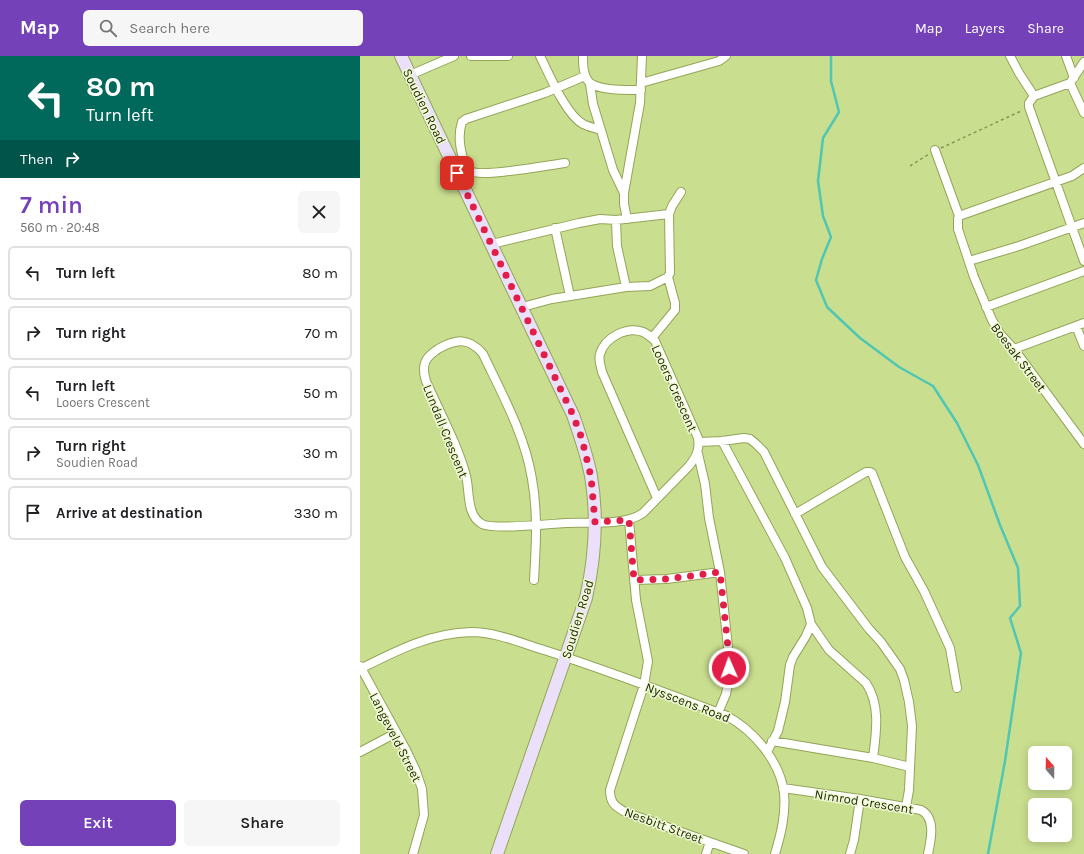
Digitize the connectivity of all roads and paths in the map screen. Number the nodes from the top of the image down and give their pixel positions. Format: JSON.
{"nodes":[{"id":1,"x":401,"y":56,"type":"edge"},
{"id":2,"x":454,"y":56,"type":"edge"},
{"id":3,"x":471,"y":56,"type":"edge"},
{"id":4,"x":508,"y":56,"type":"edge"},
{"id":5,"x":540,"y":56,"type":"edge"},
{"id":6,"x":582,"y":56,"type":"edge"},
{"id":7,"x":642,"y":56,"type":"edge"},
{"id":8,"x":726,"y":56,"type":"edge"},
{"id":9,"x":1010,"y":56,"type":"edge"},
{"id":10,"x":1066,"y":56,"type":"edge"},
{"id":11,"x":1084,"y":62,"type":"edge"},
{"id":12,"x":410,"y":75,"type":"junction"},
{"id":13,"x":585,"y":76,"type":"junction"},
{"id":14,"x":1072,"y":81,"type":"junction"},
{"id":15,"x":590,"y":84,"type":"junction"},
{"id":16,"x":641,"y":86,"type":"junction"},
{"id":17,"x":556,"y":88,"type":"junction"},
{"id":18,"x":1034,"y":96,"type":"junction"},
{"id":19,"x":1029,"y":108,"type":"junction"},
{"id":20,"x":1084,"y":112,"type":"edge"},
{"id":21,"x":601,"y":130,"type":"junction"},
{"id":22,"x":935,"y":150,"type":"junction"},
{"id":23,"x":565,"y":163,"type":"dead end"},
{"id":24,"x":910,"y":166,"type":"dead end"},
{"id":25,"x":1084,"y":168,"type":"edge"},
{"id":26,"x":461,"y":170,"type":"junction"},
{"id":27,"x":1055,"y":182,"type":"junction"},
{"id":28,"x":624,"y":192,"type":"junction"},
{"id":29,"x":681,"y":192,"type":"dead end"},
{"id":30,"x":669,"y":214,"type":"junction"},
{"id":31,"x":959,"y":216,"type":"junction"},
{"id":32,"x":627,"y":219,"type":"junction"},
{"id":33,"x":616,"y":220,"type":"junction"},
{"id":34,"x":1084,"y":224,"type":"edge"},
{"id":35,"x":555,"y":228,"type":"junction"},
{"id":36,"x":1072,"y":228,"type":"junction"},
{"id":37,"x":492,"y":244,"type":"junction"},
{"id":38,"x":969,"y":261,"type":"junction"},
{"id":39,"x":1084,"y":261,"type":"edge"},
{"id":40,"x":1084,"y":271,"type":"edge"},
{"id":41,"x":668,"y":277,"type":"junction"},
{"id":42,"x":626,"y":287,"type":"junction"},
{"id":43,"x":570,"y":296,"type":"junction"},
{"id":44,"x":522,"y":307,"type":"junction"},
{"id":45,"x":986,"y":307,"type":"junction"},
{"id":46,"x":1080,"y":324,"type":"edge"},
{"id":47,"x":652,"y":338,"type":"junction"},
{"id":48,"x":1084,"y":346,"type":"edge"},
{"id":49,"x":1014,"y":349,"type":"junction"},
{"id":50,"x":722,"y":441,"type":"junction"},
{"id":51,"x":699,"y":442,"type":"junction"},
{"id":52,"x":1084,"y":444,"type":"edge"},
{"id":53,"x":698,"y":454,"type":"junction"},
{"id":54,"x":657,"y":498,"type":"junction"},
{"id":55,"x":795,"y":514,"type":"junction"},
{"id":56,"x":629,"y":520,"type":"junction"},
{"id":57,"x":595,"y":522,"type":"junction"},
{"id":58,"x":536,"y":525,"type":"junction"},
{"id":59,"x":720,"y":572,"type":"junction"},
{"id":60,"x":534,"y":580,"type":"dead end"},
{"id":61,"x":634,"y":580,"type":"junction"},
{"id":62,"x":811,"y":624,"type":"junction"},
{"id":63,"x":566,"y":657,"type":"junction"},
{"id":64,"x":360,"y":668,"type":"edge"},
{"id":65,"x":644,"y":685,"type":"junction"},
{"id":66,"x":957,"y":688,"type":"dead end"},
{"id":67,"x":718,"y":713,"type":"junction"},
{"id":68,"x":396,"y":733,"type":"junction"},
{"id":69,"x":772,"y":742,"type":"junction"},
{"id":70,"x":360,"y":752,"type":"edge"},
{"id":71,"x":767,"y":752,"type":"junction"},
{"id":72,"x":873,"y":758,"type":"junction"},
{"id":73,"x":910,"y":767,"type":"junction"},
{"id":74,"x":783,"y":788,"type":"junction"},
{"id":75,"x":860,"y":799,"type":"junction"},
{"id":76,"x":906,"y":806,"type":"junction"},
{"id":77,"x":710,"y":842,"type":"junction"},
{"id":78,"x":412,"y":854,"type":"edge"},
{"id":79,"x":497,"y":854,"type":"edge"},
{"id":80,"x":706,"y":854,"type":"edge"},
{"id":81,"x":744,"y":854,"type":"edge"},
{"id":82,"x":775,"y":854,"type":"edge"},
{"id":83,"x":850,"y":854,"type":"edge"},
{"id":84,"x":928,"y":854,"type":"edge"}],
"edges":[{"from":1,"to":12,"type":"street","name":"Soudien Road"},
{"from":2,"to":12,"type":"street"},
{"from":3,"to":4,"type":"street"},
{"from":5,"to":17,"type":"street"},
{"from":6,"to":13,"type":"street"},
{"from":7,"to":16,"type":"street"},
{"from":8,"to":16,"type":"street"},
{"from":9,"to":18,"type":"street"},
{"from":10,"to":14,"type":"street"},
{"from":11,"to":14,"type":"street"},
{"from":12,"to":26,"type":"street","name":"Soudien Road"},
{"from":13,"to":15,"type":"street"},
{"from":13,"to":17,"type":"street"},
{"from":14,"to":18,"type":"street"},
{"from":14,"to":20,"type":"street"},
{"from":15,"to":16,"type":"street"},
{"from":15,"to":21,"type":"street"},
{"from":16,"to":28,"type":"street"},
{"from":17,"to":21,"type":"street"},
{"from":17,"to":26,"type":"street"},
{"from":18,"to":19,"type":"street"},
{"from":19,"to":22,"type":"path"},
{"from":19,"to":27,"type":"street"},
{"from":21,"to":28,"type":"street"},
{"from":22,"to":24,"type":"path"},
{"from":22,"to":31,"type":"street","name":"Boesak Street"},
{"from":23,"to":26,"type":"street"},
{"from":25,"to":27,"type":"street"},
{"from":26,"to":37,"type":"street","name":"Soudien Road"},
{"from":27,"to":31,"type":"street"},
{"from":27,"to":36,"type":"street"},
{"from":28,"to":32,"type":"street"},
{"from":29,"to":30,"type":"street"},
{"from":30,"to":32,"type":"street"},
{"from":30,"to":41,"type":"street"},
{"from":31,"to":38,"type":"street","name":"Boesak Street"},
{"from":32,"to":33,"type":"street"},
{"from":33,"to":35,"type":"street"},
{"from":33,"to":42,"type":"street"},
{"from":34,"to":36,"type":"street"},
{"from":35,"to":37,"type":"street"},
{"from":35,"to":43,"type":"street"},
{"from":36,"to":38,"type":"street"},
{"from":36,"to":39,"type":"street"},
{"from":37,"to":44,"type":"street","name":"Soudien Road"},
{"from":38,"to":45,"type":"street","name":"Boesak Street"},
{"from":40,"to":45,"type":"street"},
{"from":41,"to":42,"type":"street"},
{"from":41,"to":47,"type":"street"},
{"from":42,"to":43,"type":"street"},
{"from":43,"to":44,"type":"street"},
{"from":44,"to":57,"type":"street","name":"Soudien Road"},
{"from":45,"to":49,"type":"street","name":"Boesak Street"},
{"from":46,"to":48,"type":"street"},
{"from":46,"to":49,"type":"street"},
{"from":47,"to":51,"type":"street","name":"Looers Crescent"},
{"from":47,"to":54,"type":"street","name":"Looers Crescent"},
{"from":49,"to":52,"type":"street","name":"Boesak Street"},
{"from":50,"to":51,"type":"street"},
{"from":50,"to":55,"type":"street"},
{"from":50,"to":62,"type":"street"},
{"from":51,"to":53,"type":"street","name":"Looers Crescent"},
{"from":53,"to":54,"type":"street"},
{"from":53,"to":59,"type":"street"},
{"from":54,"to":56,"type":"street"},
{"from":55,"to":66,"type":"street"},
{"from":55,"to":73,"type":"street"},
{"from":56,"to":57,"type":"street"},
{"from":56,"to":61,"type":"street"},
{"from":57,"to":58,"type":"street","name":"Lundall Crescent"},
{"from":57,"to":63,"type":"street","name":"Soudien Road"},
{"from":58,"to":58,"type":"street","name":"Lundall Crescent"},
{"from":58,"to":60,"type":"street"},
{"from":59,"to":61,"type":"street"},
{"from":59,"to":67,"type":"street"},
{"from":61,"to":65,"type":"street"},
{"from":62,"to":69,"type":"street"},
{"from":62,"to":72,"type":"street"},
{"from":63,"to":64,"type":"street","name":"Nysscens Road"},
{"from":63,"to":65,"type":"street","name":"Nysscens Road"},
{"from":63,"to":79,"type":"street","name":"Soudien Road"},
{"from":64,"to":68,"type":"street","name":"Langeveld Street"},
{"from":65,"to":67,"type":"street","name":"Nysscens Road"},
{"from":65,"to":77,"type":"street","name":"Nesbitt Street"},
{"from":67,"to":71,"type":"street","name":"Nysscens Road"},
{"from":68,"to":70,"type":"street"},
{"from":68,"to":78,"type":"street","name":"Langeveld Street"},
{"from":69,"to":71,"type":"street"},
{"from":69,"to":72,"type":"street"},
{"from":71,"to":74,"type":"street","name":"Nysscens Road"},
{"from":72,"to":73,"type":"street"},
{"from":73,"to":76,"type":"street"},
{"from":74,"to":75,"type":"street","name":"Nimrod Crescent"},
{"from":74,"to":82,"type":"street","name":"Nysscens Road"},
{"from":75,"to":76,"type":"street","name":"Nimrod Crescent"},
{"from":75,"to":83,"type":"street"},
{"from":76,"to":84,"type":"street","name":"Nimrod Crescent"},
{"from":77,"to":80,"type":"street"},
{"from":77,"to":81,"type":"street","name":"Nesbitt Street"}]}
